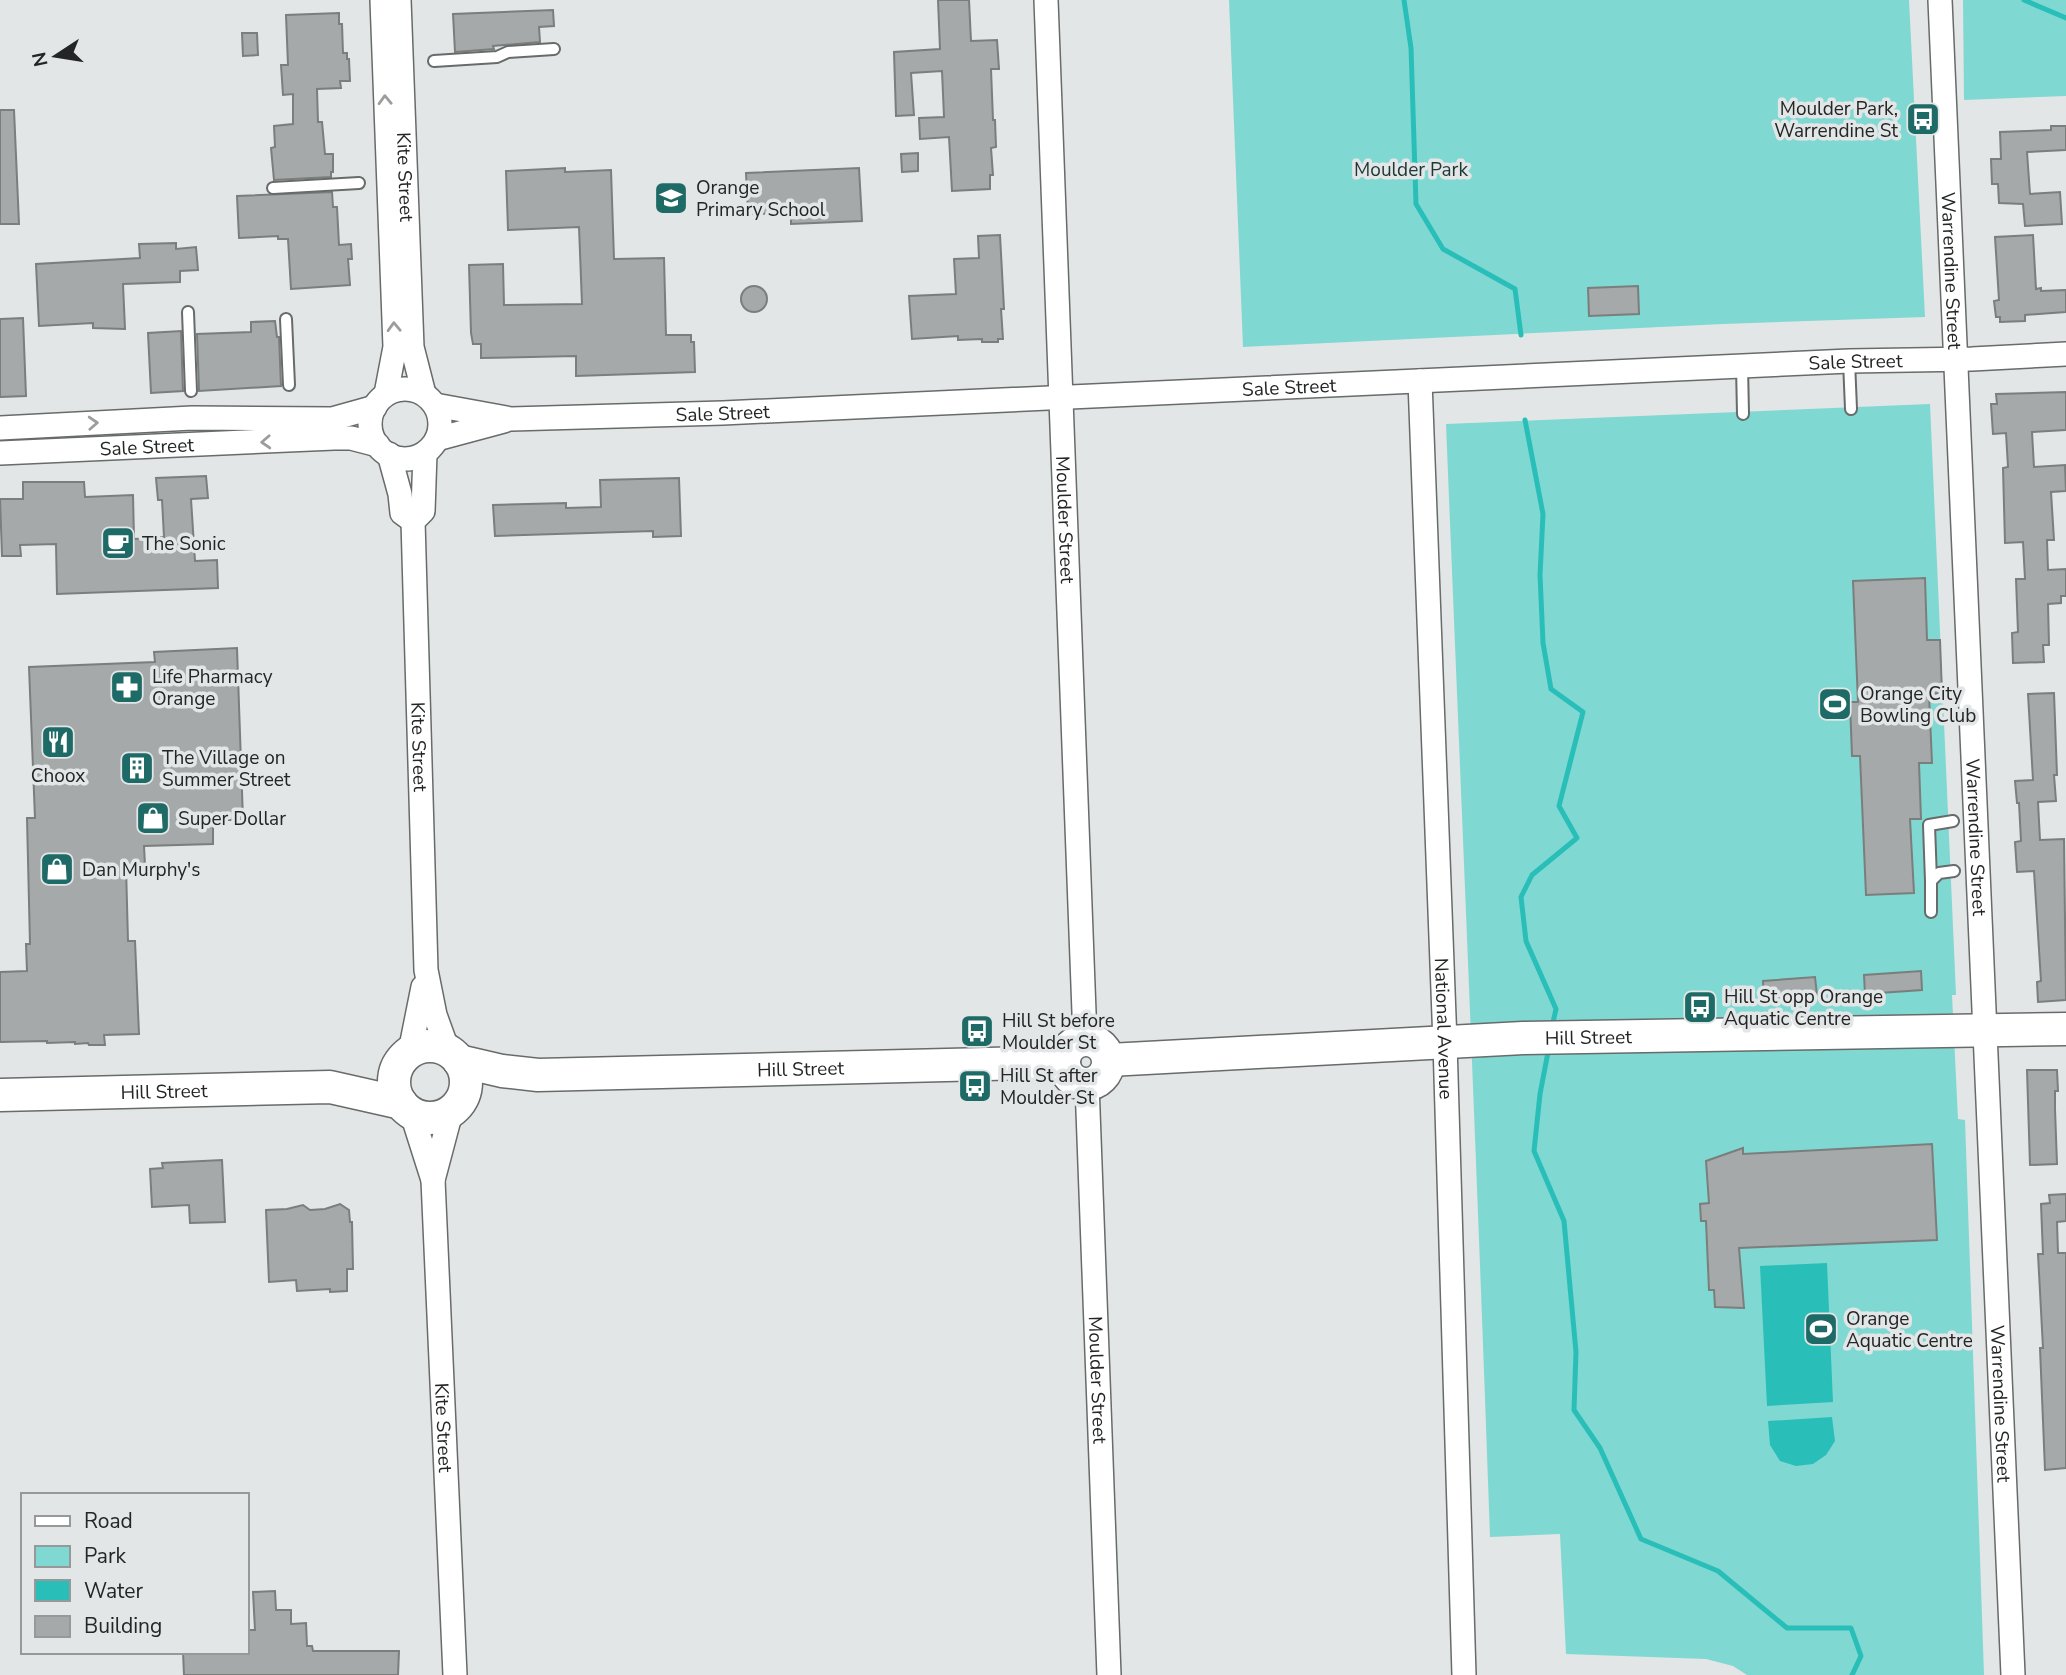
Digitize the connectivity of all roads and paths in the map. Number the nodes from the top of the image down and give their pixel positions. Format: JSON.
{"nodes":[{"id":1,"x":382,"y":0,"type":"edge"},
{"id":2,"x":399,"y":0,"type":"edge"},
{"id":3,"x":1046,"y":0,"type":"edge"},
{"id":4,"x":1940,"y":0,"type":"edge"},
{"id":5,"x":554,"y":49,"type":"dead end"},
{"id":6,"x":434,"y":61,"type":"dead end"},
{"id":7,"x":359,"y":183,"type":"dead end"},
{"id":8,"x":273,"y":188,"type":"dead end"},
{"id":9,"x":188,"y":312,"type":"dead end"},
{"id":10,"x":286,"y":320,"type":"dead end"},
{"id":11,"x":2066,"y":354,"type":"edge"},
{"id":12,"x":1956,"y":360,"type":"junction"},
{"id":13,"x":1849,"y":361,"type":"junction"},
{"id":14,"x":1742,"y":366,"type":"junction"},
{"id":15,"x":1420,"y":381,"type":"junction"},
{"id":16,"x":289,"y":385,"type":"dead end"},
{"id":17,"x":191,"y":391,"type":"dead end"},
{"id":18,"x":1061,"y":398,"type":"junction"},
{"id":19,"x":429,"y":399,"type":"junction"},
{"id":20,"x":380,"y":401,"type":"junction"},
{"id":21,"x":1851,"y":409,"type":"dead end"},
{"id":22,"x":1743,"y":414,"type":"dead end"},
{"id":23,"x":510,"y":419,"type":"junction"},
{"id":24,"x":0,"y":428,"type":"edge"},
{"id":25,"x":50,"y":439,"type":"junction"},
{"id":26,"x":431,"y":446,"type":"junction"},
{"id":27,"x":384,"y":450,"type":"junction"},
{"id":28,"x":0,"y":453,"type":"edge"},
{"id":29,"x":413,"y":521,"type":"junction"},
{"id":30,"x":1953,"y":821,"type":"dead end"},
{"id":31,"x":1954,"y":871,"type":"dead end"},
{"id":32,"x":1931,"y":881,"type":"junction"},
{"id":33,"x":1931,"y":912,"type":"dead end"},
{"id":34,"x":426,"y":970,"type":"junction"},
{"id":35,"x":2066,"y":1029,"type":"edge"},
{"id":36,"x":1985,"y":1031,"type":"junction"},
{"id":37,"x":1445,"y":1043,"type":"junction"},
{"id":38,"x":1075,"y":1051,"type":"junction"},
{"id":39,"x":453,"y":1056,"type":"junction"},
{"id":40,"x":405,"y":1057,"type":"junction"},
{"id":41,"x":1109,"y":1060,"type":"junction"},
{"id":42,"x":538,"y":1075,"type":"junction"},
{"id":43,"x":1087,"y":1084,"type":"junction"},
{"id":44,"x":330,"y":1087,"type":"junction"},
{"id":45,"x":0,"y":1095,"type":"edge"},
{"id":46,"x":457,"y":1104,"type":"junction"},
{"id":47,"x":407,"y":1109,"type":"junction"},
{"id":48,"x":433,"y":1180,"type":"junction"},
{"id":49,"x":455,"y":1675,"type":"edge"},
{"id":50,"x":1109,"y":1675,"type":"edge"},
{"id":51,"x":1464,"y":1675,"type":"edge"},
{"id":52,"x":2013,"y":1675,"type":"edge"}],
"edges":[{"from":20,"to":1,"type":"street","name":"Kite Street","one_way":true},
{"from":2,"to":19,"type":"street","name":"Kite Street"},
{"from":3,"to":18,"type":"street","name":"Moulder Street"},
{"from":4,"to":12,"type":"street","name":"Warrendine Street"},
{"from":5,"to":6,"type":"lane"},
{"from":7,"to":8,"type":"lane"},
{"from":9,"to":17,"type":"lane"},
{"from":10,"to":16,"type":"lane"},
{"from":11,"to":12,"type":"street","name":"Sale Street"},
{"from":12,"to":13,"type":"street","name":"Sale Street"},
{"from":12,"to":36,"type":"street","name":"Warrendine Street"},
{"from":13,"to":14,"type":"street","name":"Sale Street"},
{"from":13,"to":21,"type":"lane"},
{"from":14,"to":15,"type":"street","name":"Sale Street"},
{"from":14,"to":22,"type":"lane"},
{"from":15,"to":18,"type":"street","name":"Sale Street"},
{"from":15,"to":37,"type":"street","name":"National Avenue"},
{"from":18,"to":23,"type":"street","name":"Sale Street"},
{"from":18,"to":38,"type":"street","name":"Moulder Street"},
{"from":19,"to":20,"type":"street"},
{"from":19,"to":23,"type":"street","name":"Sale Street"},
{"from":19,"to":26,"type":"street"},
{"from":25,"to":20,"type":"street","name":"Sale Street","one_way":true},
{"from":20,"to":27,"type":"street"},
{"from":23,"to":26,"type":"street","name":"Sale Street"},
{"from":24,"to":25,"type":"street","name":"Sale Street"},
{"from":27,"to":25,"type":"street","name":"Sale Street","one_way":true},
{"from":25,"to":28,"type":"street","name":"Sale Street"},
{"from":26,"to":27,"type":"street"},
{"from":26,"to":29,"type":"street","name":"Kite Street"},
{"from":27,"to":29,"type":"street","name":"Kite Street"},
{"from":29,"to":34,"type":"street","name":"Kite Street"},
{"from":30,"to":32,"type":"lane"},
{"from":31,"to":32,"type":"lane"},
{"from":32,"to":33,"type":"lane"},
{"from":34,"to":39,"type":"street","name":"Kite Street"},
{"from":34,"to":40,"type":"street","name":"Kite Street"},
{"from":35,"to":36,"type":"street","name":"Hill Street"},
{"from":36,"to":37,"type":"street","name":"Hill Street"},
{"from":36,"to":52,"type":"street","name":"Warrendine Street"},
{"from":37,"to":41,"type":"street","name":"Hill Street"},
{"from":37,"to":51,"type":"street","name":"National Avenue"},
{"from":38,"to":41,"type":"street"},
{"from":38,"to":42,"type":"street","name":"Hill Street"},
{"from":38,"to":43,"type":"street"},
{"from":39,"to":40,"type":"street"},
{"from":39,"to":42,"type":"street","name":"Hill Street"},
{"from":39,"to":46,"type":"street"},
{"from":40,"to":44,"type":"street","name":"Hill Street"},
{"from":40,"to":47,"type":"street"},
{"from":41,"to":43,"type":"street"},
{"from":42,"to":46,"type":"street","name":"Hill Street"},
{"from":43,"to":50,"type":"street","name":"Moulder Street"},
{"from":44,"to":45,"type":"street","name":"Hill Street"},
{"from":44,"to":47,"type":"street","name":"Hill Street"},
{"from":46,"to":47,"type":"street"},
{"from":46,"to":48,"type":"street","name":"Kite Street"},
{"from":47,"to":48,"type":"street","name":"Kite Street"},
{"from":48,"to":49,"type":"street","name":"Kite Street"}]}
